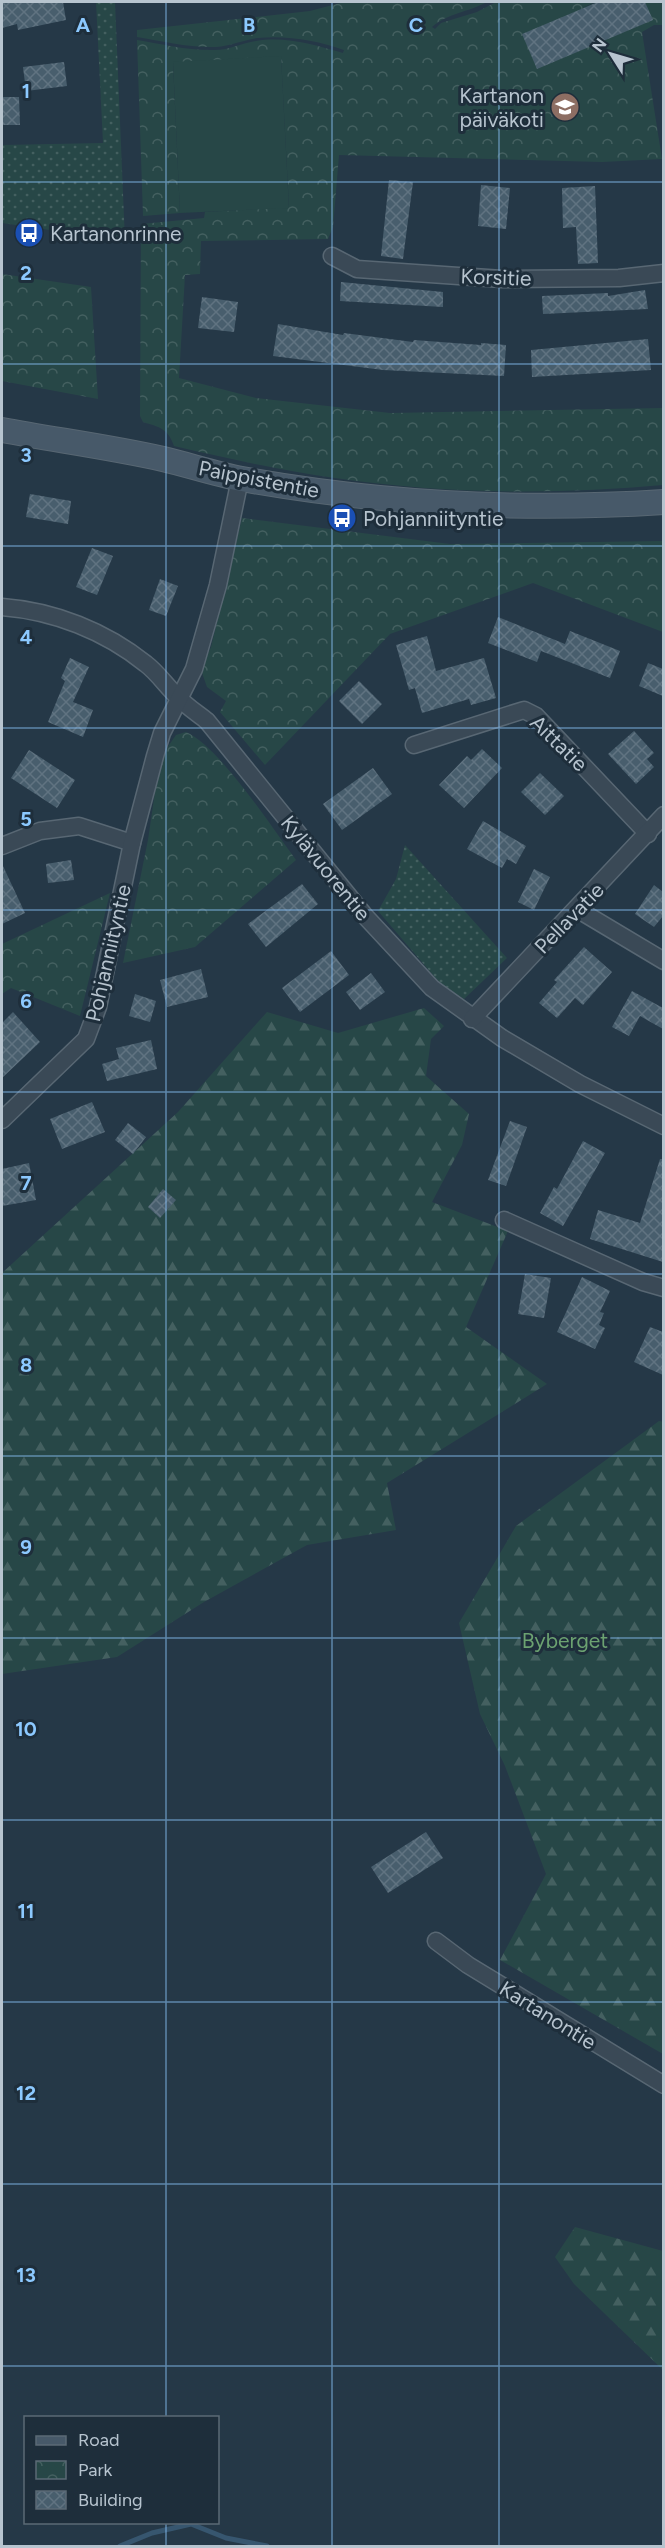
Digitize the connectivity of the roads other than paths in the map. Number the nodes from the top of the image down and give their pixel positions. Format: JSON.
{"nodes":[{"id":1,"x":332,"y":256,"type":"dead end"},
{"id":2,"x":663,"y":273,"type":"edge"},
{"id":3,"x":2,"y":430,"type":"edge"},
{"id":4,"x":240,"y":479,"type":"junction"},
{"id":5,"x":663,"y":502,"type":"edge"},
{"id":6,"x":2,"y":607,"type":"edge"},
{"id":7,"x":179,"y":698,"type":"junction"},
{"id":8,"x":414,"y":746,"type":"dead end"},
{"id":9,"x":663,"y":815,"type":"edge"},
{"id":10,"x":648,"y":834,"type":"junction"},
{"id":11,"x":132,"y":843,"type":"junction"},
{"id":12,"x":2,"y":846,"type":"edge"},
{"id":13,"x":577,"y":909,"type":"junction"},
{"id":14,"x":663,"y":961,"type":"edge"},
{"id":15,"x":472,"y":1019,"type":"junction"},
{"id":16,"x":2,"y":1120,"type":"edge"},
{"id":17,"x":663,"y":1126,"type":"edge"},
{"id":18,"x":504,"y":1220,"type":"dead end"},
{"id":19,"x":663,"y":1288,"type":"edge"},
{"id":20,"x":436,"y":1941,"type":"dead end"},
{"id":21,"x":663,"y":2085,"type":"edge"}],
"edges":[{"from":1,"to":2,"type":"street","name":"Korsitie"},
{"from":3,"to":4,"type":"street","name":"Paippistentie"},
{"from":4,"to":5,"type":"street","name":"Paippistentie"},
{"from":4,"to":7,"type":"street","name":"Pohjanniityntie"},
{"from":6,"to":7,"type":"street","name":"Kylävuorentie"},
{"from":7,"to":11,"type":"street","name":"Pohjanniityntie"},
{"from":7,"to":15,"type":"street","name":"Kylävuorentie"},
{"from":8,"to":10,"type":"street","name":"Aittatie"},
{"from":9,"to":10,"type":"street","name":"Pellavatie"},
{"from":10,"to":13,"type":"street","name":"Pellavatie"},
{"from":11,"to":12,"type":"street"},
{"from":11,"to":16,"type":"street","name":"Pohjanniityntie"},
{"from":13,"to":14,"type":"street"},
{"from":13,"to":15,"type":"street","name":"Pellavatie"},
{"from":15,"to":17,"type":"street","name":"Kylävuorentie"},
{"from":18,"to":19,"type":"street"},
{"from":20,"to":21,"type":"street","name":"Kartanontie"}]}
